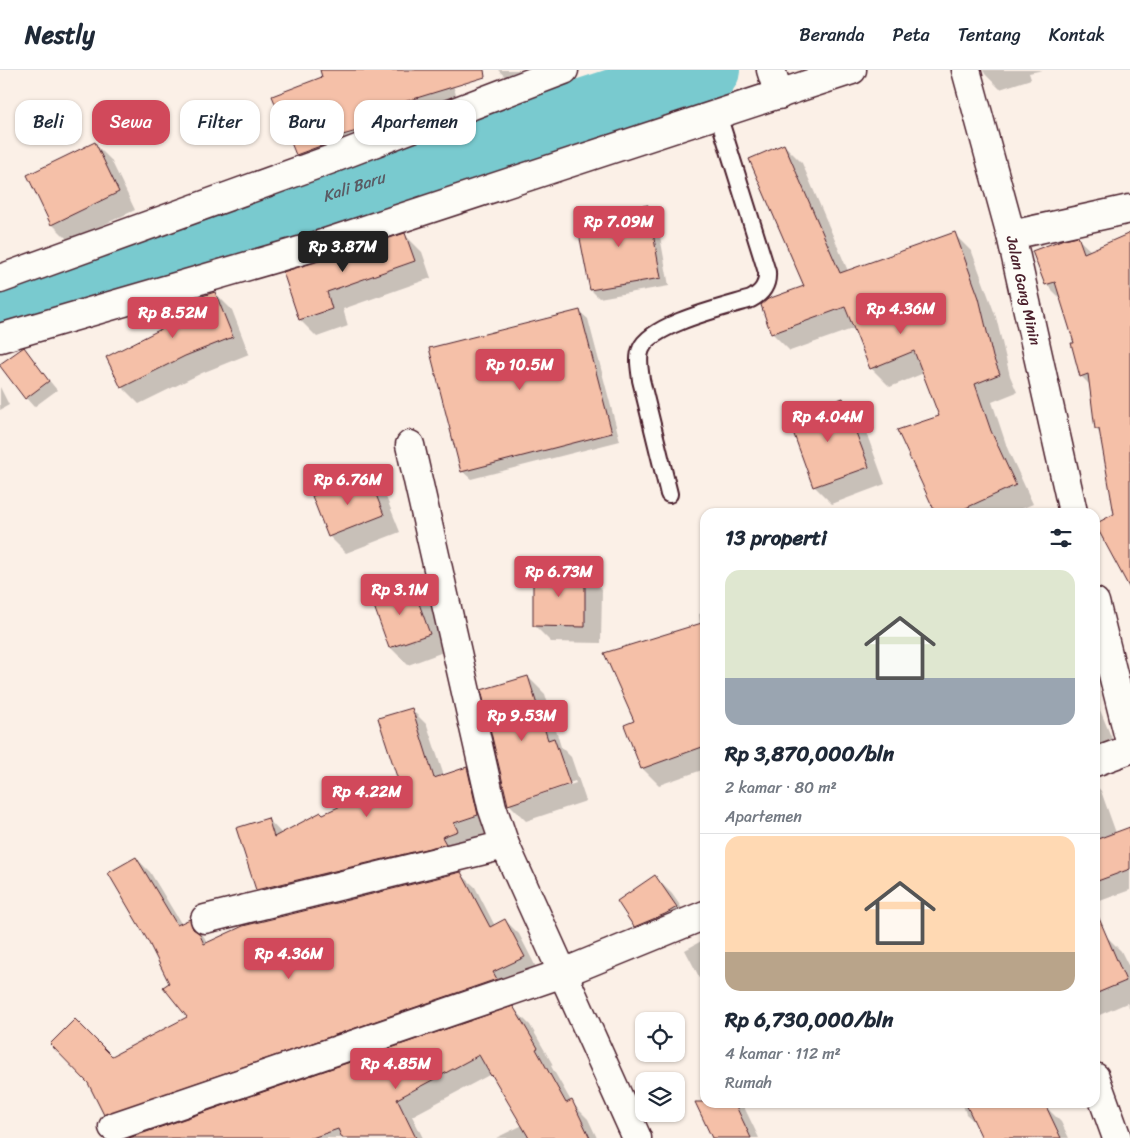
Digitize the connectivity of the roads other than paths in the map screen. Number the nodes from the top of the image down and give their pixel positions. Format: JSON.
{"nodes":[{"id":1,"x":564,"y":70,"type":"edge"},
{"id":2,"x":852,"y":70,"type":"edge"},
{"id":3,"x":966,"y":70,"type":"edge"},
{"id":4,"x":775,"y":82,"type":"edge"},
{"id":5,"x":718,"y":114,"type":"junction"},
{"id":6,"x":1130,"y":209,"type":"edge"},
{"id":7,"x":1011,"y":235,"type":"junction"},
{"id":8,"x":0,"y":279,"type":"edge"},
{"id":9,"x":0,"y":338,"type":"edge"},
{"id":10,"x":410,"y":445,"type":"dead end"},
{"id":11,"x":669,"y":494,"type":"dead end"},
{"id":12,"x":1072,"y":508,"type":"edge"},
{"id":13,"x":1100,"y":622,"type":"edge"},
{"id":14,"x":1130,"y":742,"type":"edge"},
{"id":15,"x":1130,"y":749,"type":"edge"},
{"id":16,"x":1100,"y":760,"type":"edge"},
{"id":17,"x":505,"y":845,"type":"junction"},
{"id":18,"x":700,"y":917,"type":"edge"},
{"id":19,"x":204,"y":920,"type":"dead end"},
{"id":20,"x":563,"y":973,"type":"junction"},
{"id":21,"x":1100,"y":1091,"type":"edge"},
{"id":22,"x":113,"y":1127,"type":"dead end"},
{"id":23,"x":636,"y":1138,"type":"edge"},
{"id":24,"x":1117,"y":1138,"type":"edge"}],
"edges":[{"from":1,"to":8,"type":"street"},
{"from":2,"to":4,"type":"street"},
{"from":3,"to":7,"type":"street","name":"Jalan Gang Minin"},
{"from":4,"to":5,"type":"street"},
{"from":5,"to":9,"type":"street"},
{"from":5,"to":11,"type":"lane"},
{"from":6,"to":7,"type":"street"},
{"from":7,"to":12,"type":"street","name":"Jalan Gang Minin"},
{"from":10,"to":17,"type":"street"},
{"from":13,"to":14,"type":"street"},
{"from":15,"to":16,"type":"street"},
{"from":17,"to":19,"type":"street"},
{"from":17,"to":20,"type":"street"},
{"from":18,"to":20,"type":"street"},
{"from":20,"to":22,"type":"street"},
{"from":20,"to":23,"type":"street"},
{"from":21,"to":24,"type":"street"}]}
